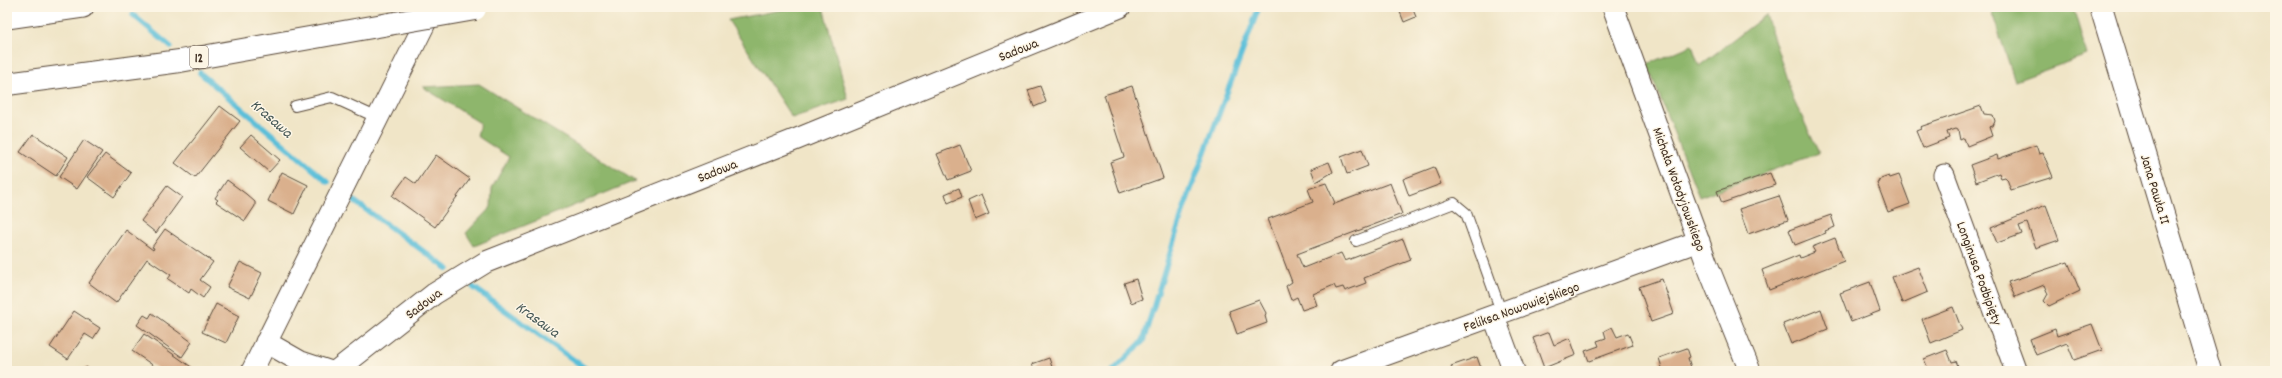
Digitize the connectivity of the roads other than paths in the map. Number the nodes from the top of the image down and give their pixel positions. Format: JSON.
{"nodes":[{"id":1,"x":83,"y":7,"type":"edge"},
{"id":2,"x":433,"y":7,"type":"edge"},
{"id":3,"x":1120,"y":7,"type":"edge"},
{"id":4,"x":1613,"y":7,"type":"edge"},
{"id":5,"x":2101,"y":7,"type":"edge"},
{"id":6,"x":480,"y":8,"type":"edge"},
{"id":7,"x":7,"y":18,"type":"edge"},
{"id":8,"x":7,"y":84,"type":"edge"},
{"id":9,"x":295,"y":106,"type":"dead end"},
{"id":10,"x":378,"y":118,"type":"junction"},
{"id":11,"x":1944,"y":175,"type":"dead end"},
{"id":12,"x":1699,"y":240,"type":"junction"},
{"id":13,"x":1356,"y":241,"type":"dead end"},
{"id":14,"x":1498,"y":315,"type":"junction"},
{"id":15,"x":266,"y":342,"type":"junction"},
{"id":16,"x":252,"y":371,"type":"edge"},
{"id":17,"x":328,"y":371,"type":"edge"},
{"id":18,"x":336,"y":371,"type":"edge"},
{"id":19,"x":1341,"y":371,"type":"edge"},
{"id":20,"x":1514,"y":371,"type":"edge"},
{"id":21,"x":1750,"y":371,"type":"edge"},
{"id":22,"x":2016,"y":371,"type":"edge"},
{"id":23,"x":2210,"y":371,"type":"edge"}],
"edges":[{"from":1,"to":7,"type":"street"},
{"from":2,"to":10,"type":"street"},
{"from":3,"to":18,"type":"street","name":"Sadowa"},
{"from":4,"to":12,"type":"street","name":"Michała Wołodyjowskiego"},
{"from":5,"to":23,"type":"main road","name":"Jana Pawła II"},
{"from":6,"to":8,"type":"main road","number":"12","bridge":true},
{"from":9,"to":10,"type":"lane"},
{"from":10,"to":15,"type":"street"},
{"from":11,"to":22,"type":"street","name":"Longinusa Podbipięty"},
{"from":12,"to":14,"type":"street","name":"Feliksa Nowowiejskiego"},
{"from":12,"to":21,"type":"street","name":"Michała Wołodyjowskiego"},
{"from":13,"to":14,"type":"lane"},
{"from":14,"to":19,"type":"street","name":"Feliksa Nowowiejskiego"},
{"from":14,"to":20,"type":"street"},
{"from":15,"to":16,"type":"street"},
{"from":15,"to":17,"type":"street"}]}
